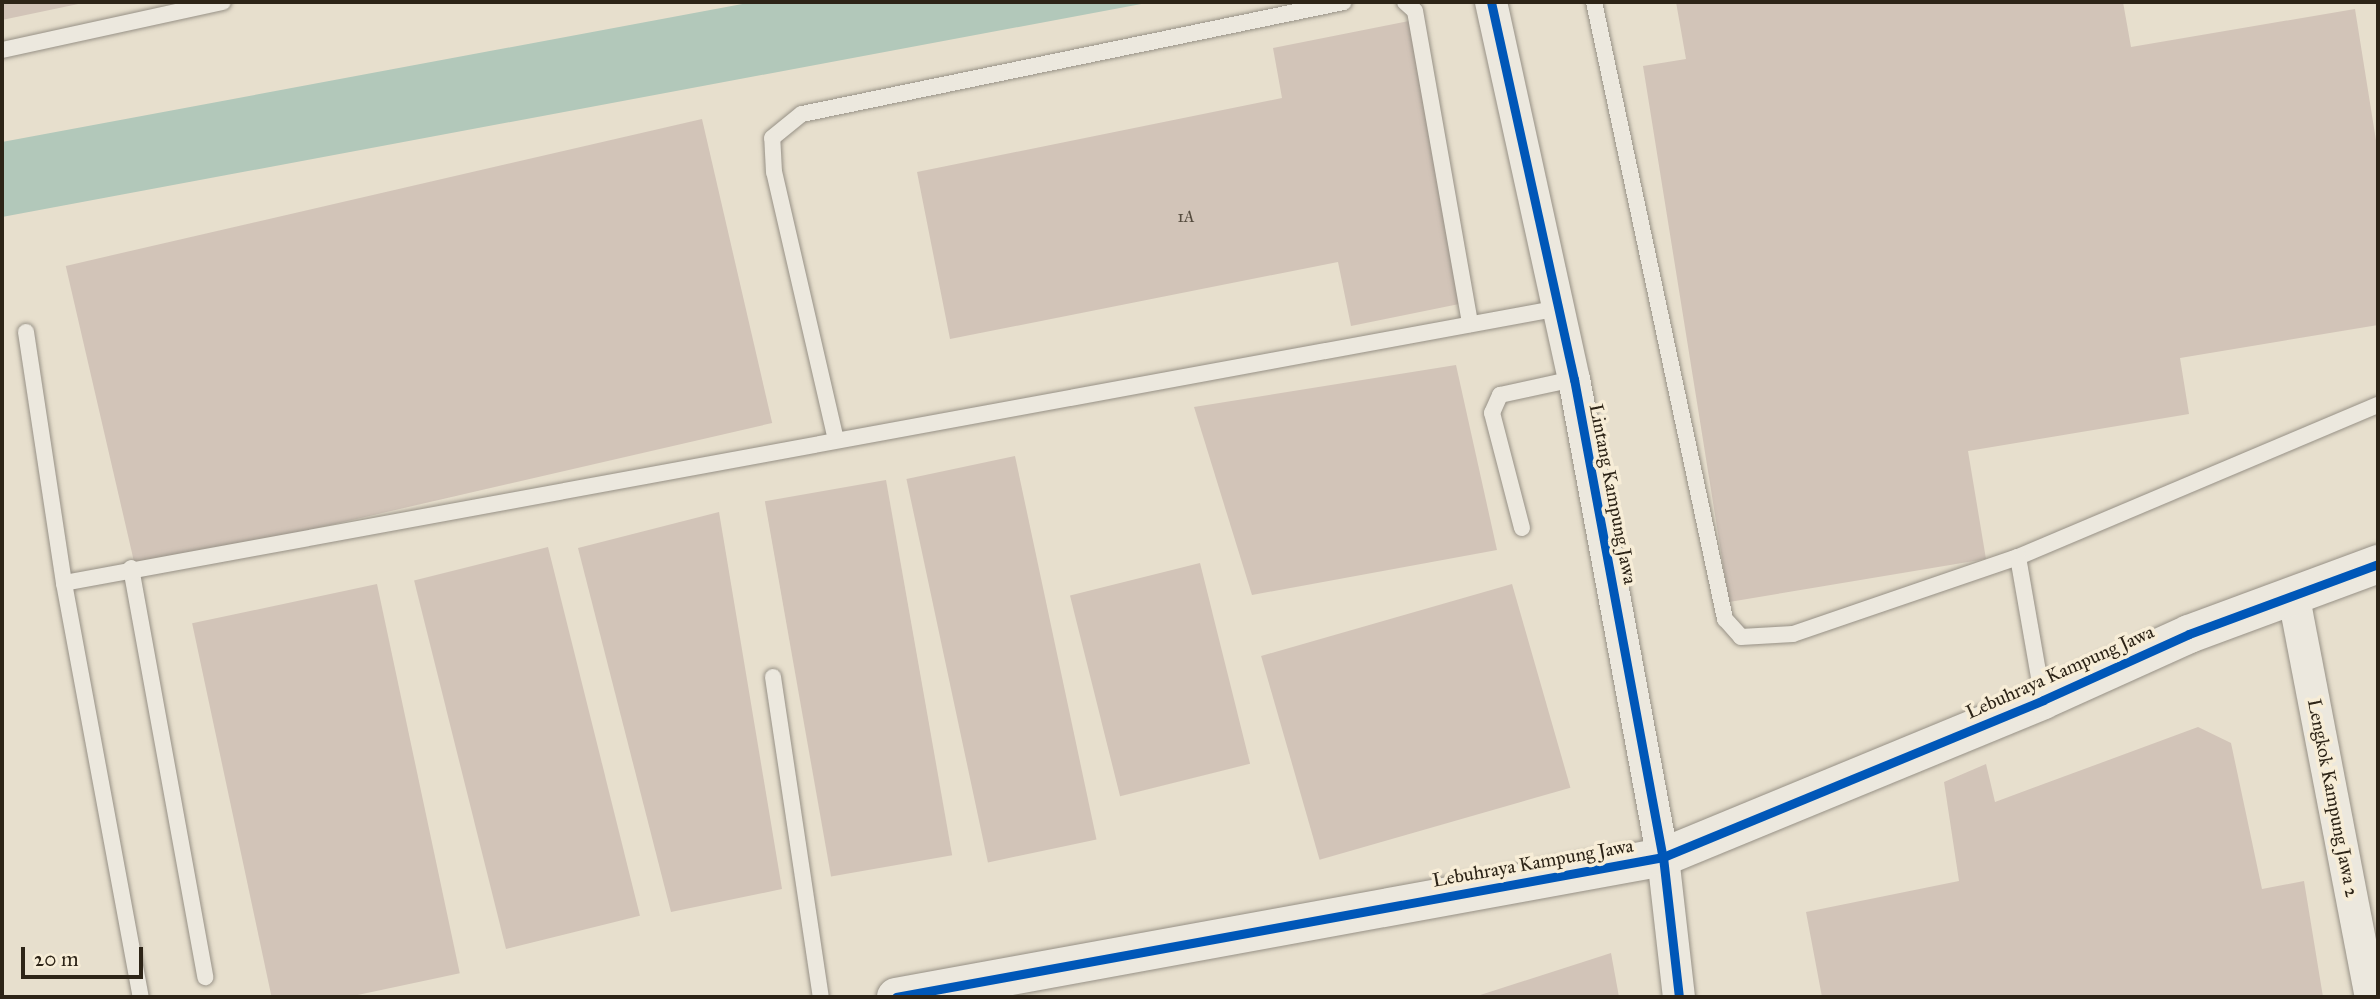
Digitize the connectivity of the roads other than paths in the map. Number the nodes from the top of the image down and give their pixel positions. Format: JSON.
{"nodes":[{"id":1,"x":223,"y":2,"type":"edge"},
{"id":2,"x":1344,"y":2,"type":"edge"},
{"id":3,"x":1405,"y":2,"type":"edge"},
{"id":4,"x":1491,"y":2,"type":"edge"},
{"id":5,"x":1594,"y":2,"type":"edge"},
{"id":6,"x":2,"y":50,"type":"edge"},
{"id":7,"x":1559,"y":308,"type":"junction"},
{"id":8,"x":1470,"y":324,"type":"junction"},
{"id":9,"x":26,"y":332,"type":"dead end"},
{"id":10,"x":1574,"y":379,"type":"junction"},
{"id":11,"x":2378,"y":405,"type":"edge"},
{"id":12,"x":836,"y":440,"type":"junction"},
{"id":13,"x":1522,"y":528,"type":"dead end"},
{"id":14,"x":2018,"y":557,"type":"junction"},
{"id":15,"x":2378,"y":564,"type":"edge"},
{"id":16,"x":131,"y":568,"type":"junction"},
{"id":17,"x":64,"y":583,"type":"junction"},
{"id":18,"x":2294,"y":598,"type":"junction"},
{"id":19,"x":773,"y":677,"type":"dead end"},
{"id":20,"x":2043,"y":700,"type":"junction"},
{"id":21,"x":1663,"y":858,"type":"junction"},
{"id":22,"x":205,"y":977,"type":"dead end"},
{"id":23,"x":995,"y":988,"type":"edge"},
{"id":24,"x":141,"y":997,"type":"edge"},
{"id":25,"x":821,"y":997,"type":"edge"},
{"id":26,"x":897,"y":997,"type":"edge"},
{"id":27,"x":1679,"y":997,"type":"edge"},
{"id":28,"x":2371,"y":997,"type":"edge"}],
"edges":[{"from":1,"to":6,"type":"lane"},
{"from":2,"to":12,"type":"lane"},
{"from":3,"to":8,"type":"lane"},
{"from":4,"to":7,"type":"street","name":"Lintang Kampung Jawa"},
{"from":5,"to":14,"type":"lane"},
{"from":7,"to":8,"type":"lane"},
{"from":7,"to":10,"type":"street","name":"Lintang Kampung Jawa"},
{"from":8,"to":12,"type":"lane"},
{"from":9,"to":17,"type":"lane"},
{"from":10,"to":13,"type":"lane"},
{"from":10,"to":21,"type":"street","name":"Lintang Kampung Jawa"},
{"from":11,"to":14,"type":"lane"},
{"from":12,"to":16,"type":"lane"},
{"from":14,"to":20,"type":"lane"},
{"from":15,"to":18,"type":"street","name":"Lebuhraya Kampung Jawa"},
{"from":16,"to":17,"type":"lane"},
{"from":16,"to":22,"type":"lane"},
{"from":17,"to":24,"type":"lane"},
{"from":18,"to":20,"type":"street","name":"Lebuhraya Kampung Jawa"},
{"from":18,"to":28,"type":"street","name":"Lengkok Kampung Jawa 2"},
{"from":19,"to":25,"type":"lane"},
{"from":20,"to":21,"type":"street","name":"Lebuhraya Kampung Jawa"},
{"from":21,"to":23,"type":"street","name":"Lebuhraya Kampung Jawa"},
{"from":21,"to":27,"type":"street","name":"Lintang Kampung Jawa"},
{"from":23,"to":26,"type":"street","name":"Lebuhraya Kampung Jawa"}]}
